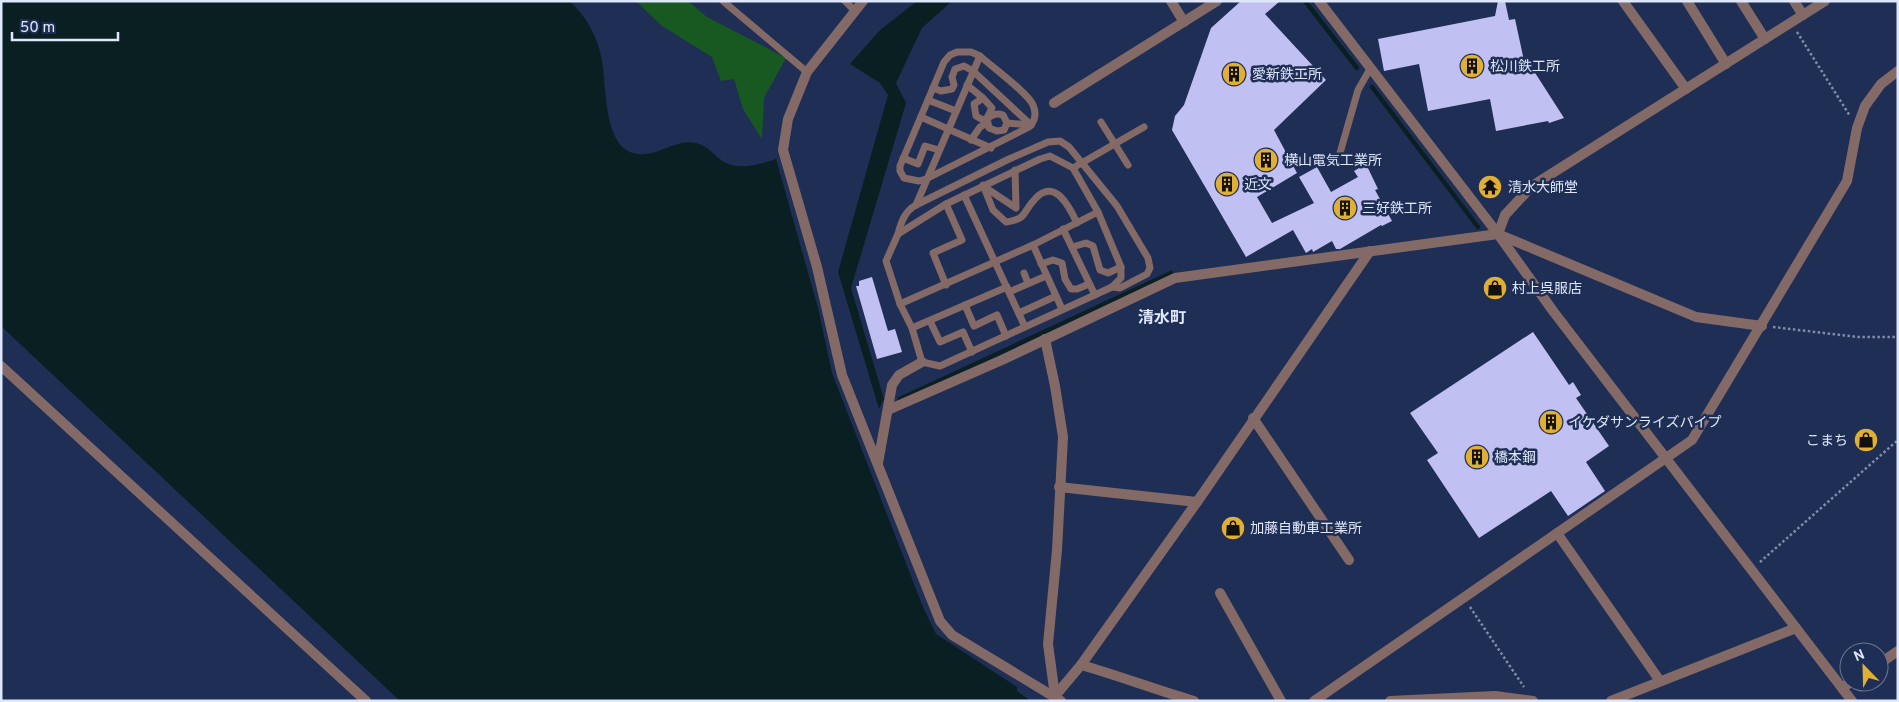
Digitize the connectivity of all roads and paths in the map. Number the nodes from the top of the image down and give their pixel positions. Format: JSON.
{"nodes":[{"id":1,"x":723,"y":1,"type":"edge"},
{"id":2,"x":845,"y":1,"type":"edge"},
{"id":3,"x":863,"y":1,"type":"edge"},
{"id":4,"x":1172,"y":1,"type":"edge"},
{"id":5,"x":1217,"y":1,"type":"edge"},
{"id":6,"x":1319,"y":1,"type":"edge"},
{"id":7,"x":1623,"y":1,"type":"edge"},
{"id":8,"x":1687,"y":1,"type":"edge"},
{"id":9,"x":1741,"y":1,"type":"edge"},
{"id":10,"x":1794,"y":1,"type":"edge"},
{"id":11,"x":1825,"y":1,"type":"edge"},
{"id":12,"x":855,"y":11,"type":"junction"},
{"id":13,"x":1803,"y":15,"type":"junction"},
{"id":14,"x":1184,"y":22,"type":"junction"},
{"id":15,"x":1791,"y":23,"type":"junction"},
{"id":16,"x":1765,"y":39,"type":"junction"},
{"id":17,"x":980,"y":56,"type":"junction"},
{"id":18,"x":1726,"y":64,"type":"junction"},
{"id":19,"x":1370,"y":70,"type":"junction"},
{"id":20,"x":973,"y":71,"type":"junction"},
{"id":21,"x":1898,"y":71,"type":"edge"},
{"id":22,"x":807,"y":72,"type":"junction"},
{"id":23,"x":967,"y":85,"type":"junction"},
{"id":24,"x":933,"y":88,"type":"junction"},
{"id":25,"x":1686,"y":89,"type":"junction"},
{"id":26,"x":983,"y":98,"type":"junction"},
{"id":27,"x":928,"y":100,"type":"junction"},
{"id":28,"x":1054,"y":103,"type":"dead end"},
{"id":29,"x":956,"y":111,"type":"junction"},
{"id":30,"x":921,"y":117,"type":"junction"},
{"id":31,"x":987,"y":120,"type":"junction"},
{"id":32,"x":1101,"y":122,"type":"dead end"},
{"id":33,"x":1007,"y":123,"type":"junction"},
{"id":34,"x":1031,"y":125,"type":"junction"},
{"id":35,"x":1144,"y":127,"type":"dead end"},
{"id":36,"x":1857,"y":128,"type":"junction"},
{"id":37,"x":947,"y":130,"type":"junction"},
{"id":38,"x":971,"y":140,"type":"junction"},
{"id":39,"x":1115,"y":144,"type":"junction"},
{"id":40,"x":990,"y":148,"type":"junction"},
{"id":41,"x":939,"y":150,"type":"junction"},
{"id":42,"x":1340,"y":153,"type":"dead end"},
{"id":43,"x":903,"y":158,"type":"junction"},
{"id":44,"x":1082,"y":163,"type":"junction"},
{"id":45,"x":1128,"y":165,"type":"dead end"},
{"id":46,"x":1073,"y":168,"type":"junction"},
{"id":47,"x":1015,"y":170,"type":"junction"},
{"id":48,"x":926,"y":179,"type":"junction"},
{"id":49,"x":983,"y":186,"type":"junction"},
{"id":50,"x":964,"y":195,"type":"junction"},
{"id":51,"x":946,"y":204,"type":"junction"},
{"id":52,"x":916,"y":205,"type":"junction"},
{"id":53,"x":1098,"y":212,"type":"junction"},
{"id":54,"x":1076,"y":223,"type":"junction"},
{"id":55,"x":1063,"y":229,"type":"junction"},
{"id":56,"x":898,"y":234,"type":"junction"},
{"id":57,"x":1498,"y":234,"type":"junction"},
{"id":58,"x":1033,"y":245,"type":"junction"},
{"id":59,"x":1072,"y":247,"type":"junction"},
{"id":60,"x":1370,"y":250,"type":"junction"},
{"id":61,"x":996,"y":261,"type":"junction"},
{"id":62,"x":1041,"y":264,"type":"junction"},
{"id":63,"x":1121,"y":267,"type":"junction"},
{"id":64,"x":1024,"y":273,"type":"dead end"},
{"id":65,"x":1046,"y":276,"type":"junction"},
{"id":66,"x":1028,"y":284,"type":"junction"},
{"id":67,"x":1089,"y":284,"type":"junction"},
{"id":68,"x":946,"y":285,"type":"junction"},
{"id":69,"x":1112,"y":287,"type":"junction"},
{"id":70,"x":1008,"y":289,"type":"junction"},
{"id":71,"x":1095,"y":295,"type":"junction"},
{"id":72,"x":1056,"y":296,"type":"junction"},
{"id":73,"x":900,"y":304,"type":"junction"},
{"id":74,"x":965,"y":305,"type":"junction"},
{"id":75,"x":1062,"y":309,"type":"junction"},
{"id":76,"x":1019,"y":313,"type":"junction"},
{"id":77,"x":930,"y":321,"type":"junction"},
{"id":78,"x":1762,"y":326,"type":"junction"},
{"id":79,"x":1025,"y":327,"type":"junction"},
{"id":80,"x":912,"y":328,"type":"junction"},
{"id":81,"x":1006,"y":336,"type":"junction"},
{"id":82,"x":1898,"y":337,"type":"edge"},
{"id":83,"x":1045,"y":339,"type":"junction"},
{"id":84,"x":972,"y":352,"type":"junction"},
{"id":85,"x":922,"y":362,"type":"junction"},
{"id":86,"x":1,"y":366,"type":"edge"},
{"id":87,"x":888,"y":410,"type":"junction"},
{"id":88,"x":1253,"y":418,"type":"junction"},
{"id":89,"x":1898,"y":440,"type":"edge"},
{"id":90,"x":1665,"y":458,"type":"junction"},
{"id":91,"x":878,"y":464,"type":"junction"},
{"id":92,"x":1059,"y":487,"type":"junction"},
{"id":93,"x":1197,"y":502,"type":"junction"},
{"id":94,"x":1557,"y":534,"type":"junction"},
{"id":95,"x":1349,"y":560,"type":"dead end"},
{"id":96,"x":1752,"y":570,"type":"junction"},
{"id":97,"x":1220,"y":593,"type":"dead end"},
{"id":98,"x":1463,"y":597,"type":"junction"},
{"id":99,"x":1796,"y":628,"type":"junction"},
{"id":100,"x":1081,"y":664,"type":"junction"},
{"id":101,"x":1660,"y":681,"type":"junction"},
{"id":102,"x":1845,"y":696,"type":"edge"},
{"id":103,"x":1058,"y":698,"type":"edge"},
{"id":104,"x":366,"y":701,"type":"edge"},
{"id":105,"x":1194,"y":701,"type":"edge"},
{"id":106,"x":1281,"y":701,"type":"edge"},
{"id":107,"x":1314,"y":701,"type":"edge"},
{"id":108,"x":1390,"y":701,"type":"edge"},
{"id":109,"x":1533,"y":701,"type":"edge"},
{"id":110,"x":1611,"y":701,"type":"edge"}],
"edges":[{"from":1,"to":22,"type":"lane"},
{"from":2,"to":12,"type":"lane"},
{"from":3,"to":12,"type":"street"},
{"from":4,"to":14,"type":"street"},
{"from":5,"to":14,"type":"street"},
{"from":6,"to":19,"type":"street"},
{"from":7,"to":25,"type":"street"},
{"from":8,"to":18,"type":"street"},
{"from":9,"to":16,"type":"street"},
{"from":10,"to":13,"type":"street"},
{"from":11,"to":13,"type":"street"},
{"from":12,"to":22,"type":"street"},
{"from":13,"to":15,"type":"street"},
{"from":14,"to":28,"type":"street"},
{"from":15,"to":16,"type":"street"},
{"from":15,"to":36,"type":"path"},
{"from":16,"to":18,"type":"street"},
{"from":17,"to":20,"type":"lane"},
{"from":17,"to":24,"type":"lane"},
{"from":17,"to":34,"type":"lane"},
{"from":18,"to":25,"type":"street"},
{"from":19,"to":42,"type":"lane"},
{"from":19,"to":57,"type":"street"},
{"from":20,"to":23,"type":"lane"},
{"from":20,"to":24,"type":"lane"},
{"from":20,"to":34,"type":"lane"},
{"from":21,"to":36,"type":"street"},
{"from":22,"to":91,"type":"street"},
{"from":23,"to":26,"type":"lane"},
{"from":23,"to":29,"type":"lane"},
{"from":24,"to":27,"type":"lane"},
{"from":25,"to":57,"type":"street"},
{"from":26,"to":31,"type":"lane"},
{"from":26,"to":31,"type":"lane"},
{"from":27,"to":29,"type":"lane"},
{"from":27,"to":30,"type":"lane"},
{"from":29,"to":37,"type":"lane"},
{"from":30,"to":37,"type":"lane"},
{"from":30,"to":43,"type":"lane"},
{"from":31,"to":33,"type":"lane"},
{"from":31,"to":33,"type":"lane"},
{"from":31,"to":38,"type":"lane"},
{"from":32,"to":39,"type":"lane"},
{"from":33,"to":34,"type":"lane"},
{"from":34,"to":40,"type":"lane"},
{"from":35,"to":39,"type":"lane"},
{"from":36,"to":78,"type":"street"},
{"from":37,"to":38,"type":"lane"},
{"from":37,"to":41,"type":"lane"},
{"from":38,"to":40,"type":"lane"},
{"from":39,"to":44,"type":"lane"},
{"from":39,"to":45,"type":"lane"},
{"from":40,"to":48,"type":"lane"},
{"from":41,"to":43,"type":"lane"},
{"from":41,"to":48,"type":"lane"},
{"from":43,"to":48,"type":"lane"},
{"from":44,"to":46,"type":"lane"},
{"from":44,"to":52,"type":"lane"},
{"from":44,"to":69,"type":"lane"},
{"from":46,"to":47,"type":"lane"},
{"from":46,"to":53,"type":"lane"},
{"from":47,"to":49,"type":"lane"},
{"from":47,"to":49,"type":"lane"},
{"from":48,"to":52,"type":"lane"},
{"from":49,"to":50,"type":"lane"},
{"from":49,"to":54,"type":"lane"},
{"from":50,"to":51,"type":"lane"},
{"from":50,"to":61,"type":"lane"},
{"from":51,"to":56,"type":"lane"},
{"from":51,"to":68,"type":"lane"},
{"from":52,"to":56,"type":"lane"},
{"from":53,"to":54,"type":"lane"},
{"from":53,"to":63,"type":"lane"},
{"from":54,"to":55,"type":"lane"},
{"from":55,"to":58,"type":"lane"},
{"from":55,"to":59,"type":"lane"},
{"from":56,"to":73,"type":"lane"},
{"from":57,"to":60,"type":"street"},
{"from":57,"to":78,"type":"street"},
{"from":57,"to":90,"type":"street"},
{"from":58,"to":61,"type":"lane"},
{"from":58,"to":62,"type":"lane"},
{"from":59,"to":63,"type":"lane"},
{"from":59,"to":67,"type":"lane"},
{"from":60,"to":83,"type":"street"},
{"from":60,"to":88,"type":"street"},
{"from":61,"to":68,"type":"lane"},
{"from":61,"to":70,"type":"lane"},
{"from":62,"to":65,"type":"lane"},
{"from":62,"to":67,"type":"lane"},
{"from":63,"to":69,"type":"lane"},
{"from":64,"to":66,"type":"lane"},
{"from":65,"to":66,"type":"lane"},
{"from":65,"to":72,"type":"lane"},
{"from":66,"to":70,"type":"lane"},
{"from":67,"to":71,"type":"lane"},
{"from":68,"to":73,"type":"lane"},
{"from":69,"to":71,"type":"lane"},
{"from":70,"to":74,"type":"lane"},
{"from":70,"to":76,"type":"lane"},
{"from":71,"to":75,"type":"lane"},
{"from":72,"to":75,"type":"lane"},
{"from":72,"to":76,"type":"lane"},
{"from":73,"to":80,"type":"lane"},
{"from":74,"to":77,"type":"lane"},
{"from":74,"to":81,"type":"lane"},
{"from":75,"to":79,"type":"lane"},
{"from":76,"to":79,"type":"lane"},
{"from":77,"to":80,"type":"lane"},
{"from":77,"to":84,"type":"lane"},
{"from":78,"to":82,"type":"path"},
{"from":78,"to":90,"type":"street"},
{"from":79,"to":81,"type":"lane"},
{"from":80,"to":85,"type":"lane"},
{"from":81,"to":84,"type":"lane"},
{"from":83,"to":87,"type":"street"},
{"from":83,"to":92,"type":"street"},
{"from":84,"to":85,"type":"lane"},
{"from":85,"to":87,"type":"street"},
{"from":86,"to":104,"type":"street"},
{"from":87,"to":91,"type":"street"},
{"from":88,"to":93,"type":"street"},
{"from":88,"to":95,"type":"street"},
{"from":89,"to":96,"type":"path"},
{"from":90,"to":94,"type":"street"},
{"from":90,"to":96,"type":"street"},
{"from":91,"to":103,"type":"street"},
{"from":92,"to":93,"type":"street"},
{"from":92,"to":103,"type":"street"},
{"from":93,"to":100,"type":"street"},
{"from":94,"to":98,"type":"street"},
{"from":94,"to":101,"type":"street"},
{"from":96,"to":99,"type":"street"},
{"from":97,"to":106,"type":"street"},
{"from":98,"to":107,"type":"street"},
{"from":98,"to":109,"type":"path"},
{"from":99,"to":101,"type":"street"},
{"from":99,"to":102,"type":"street"},
{"from":100,"to":103,"type":"street"},
{"from":100,"to":105,"type":"street"},
{"from":101,"to":110,"type":"street"},
{"from":108,"to":109,"type":"street"}]}
